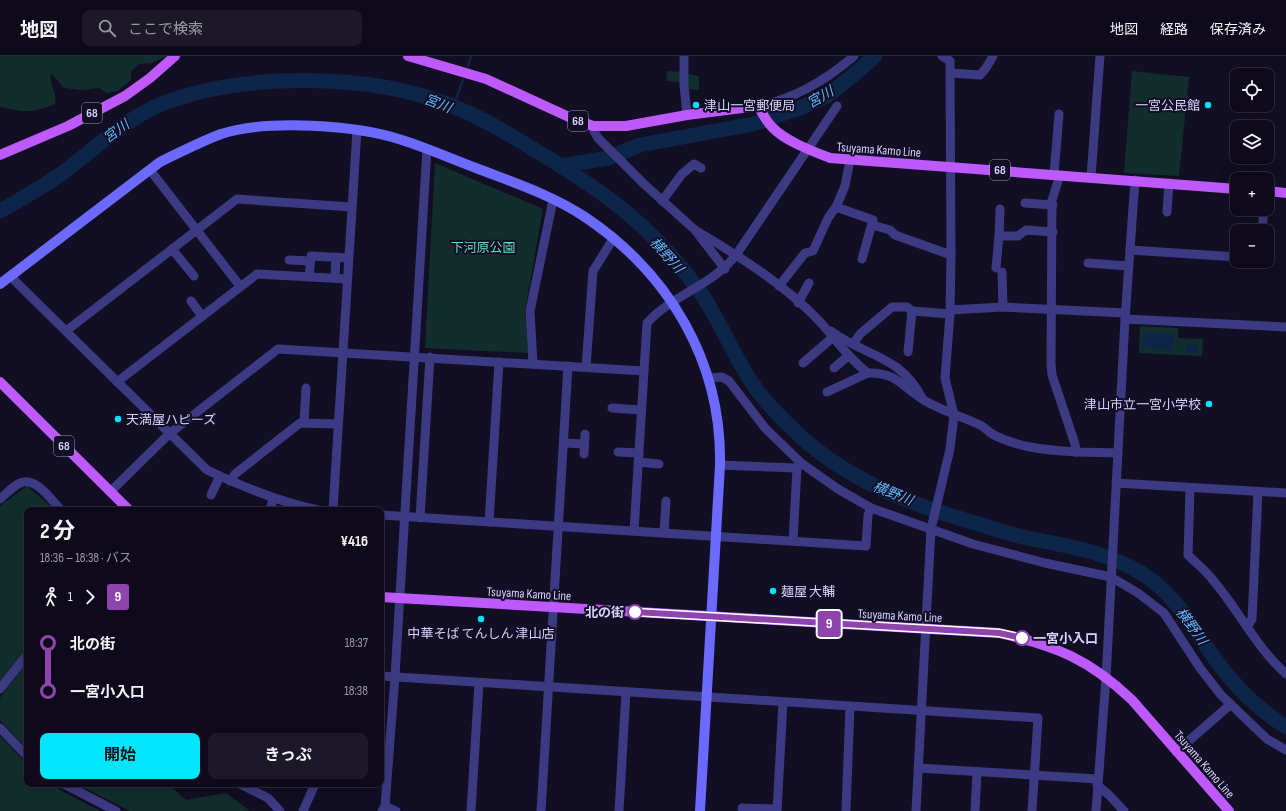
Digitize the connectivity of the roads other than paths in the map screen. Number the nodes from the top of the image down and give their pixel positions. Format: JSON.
{"nodes":[{"id":1,"x":175,"y":56,"type":"edge"},
{"id":2,"x":408,"y":56,"type":"edge"},
{"id":3,"x":684,"y":56,"type":"edge"},
{"id":4,"x":942,"y":56,"type":"edge"},
{"id":5,"x":993,"y":56,"type":"edge"},
{"id":6,"x":1100,"y":56,"type":"edge"},
{"id":7,"x":849,"y":57,"type":"edge"},
{"id":8,"x":951,"y":58,"type":"edge"},
{"id":9,"x":429,"y":59,"type":"edge"},
{"id":10,"x":951,"y":73,"type":"junction"},
{"id":11,"x":838,"y":106,"type":"dead end"},
{"id":12,"x":760,"y":109,"type":"junction"},
{"id":13,"x":1058,"y":114,"type":"dead end"},
{"id":14,"x":687,"y":115,"type":"junction"},
{"id":15,"x":593,"y":126,"type":"junction"},
{"id":16,"x":357,"y":130,"type":"junction"},
{"id":17,"x":427,"y":149,"type":"junction"},
{"id":18,"x":807,"y":149,"type":"junction"},
{"id":19,"x":0,"y":155,"type":"edge"},
{"id":20,"x":850,"y":160,"type":"junction"},
{"id":21,"x":950,"y":167,"type":"junction"},
{"id":22,"x":701,"y":168,"type":"dead end"},
{"id":23,"x":150,"y":170,"type":"junction"},
{"id":24,"x":1057,"y":174,"type":"junction"},
{"id":25,"x":1091,"y":177,"type":"junction"},
{"id":26,"x":1135,"y":180,"type":"junction"},
{"id":27,"x":1169,"y":183,"type":"junction"},
{"id":28,"x":1230,"y":188,"type":"edge"},
{"id":29,"x":1274,"y":192,"type":"edge"},
{"id":30,"x":1286,"y":193,"type":"edge"},
{"id":31,"x":552,"y":200,"type":"junction"},
{"id":32,"x":662,"y":201,"type":"junction"},
{"id":33,"x":1025,"y":203,"type":"dead end"},
{"id":34,"x":1053,"y":205,"type":"junction"},
{"id":35,"x":351,"y":207,"type":"junction"},
{"id":36,"x":836,"y":207,"type":"junction"},
{"id":37,"x":1000,"y":209,"type":"dead end"},
{"id":38,"x":1168,"y":212,"type":"dead end"},
{"id":39,"x":872,"y":224,"type":"junction"},
{"id":40,"x":196,"y":230,"type":"junction"},
{"id":41,"x":695,"y":230,"type":"junction"},
{"id":42,"x":1053,"y":232,"type":"junction"},
{"id":43,"x":999,"y":236,"type":"junction"},
{"id":44,"x":613,"y":239,"type":"junction"},
{"id":45,"x":172,"y":249,"type":"junction"},
{"id":46,"x":1130,"y":250,"type":"junction"},
{"id":47,"x":736,"y":255,"type":"junction"},
{"id":48,"x":951,"y":255,"type":"junction"},
{"id":49,"x":336,"y":257,"type":"junction"},
{"id":50,"x":1230,"y":257,"type":"edge"},
{"id":51,"x":348,"y":258,"type":"junction"},
{"id":52,"x":862,"y":259,"type":"dead end"},
{"id":53,"x":289,"y":260,"type":"dead end"},
{"id":54,"x":310,"y":261,"type":"junction"},
{"id":55,"x":1088,"y":263,"type":"dead end"},
{"id":56,"x":1128,"y":266,"type":"junction"},
{"id":57,"x":722,"y":271,"type":"junction"},
{"id":58,"x":11,"y":276,"type":"junction"},
{"id":59,"x":194,"y":276,"type":"dead end"},
{"id":60,"x":309,"y":277,"type":"junction"},
{"id":61,"x":334,"y":278,"type":"junction"},
{"id":62,"x":347,"y":279,"type":"junction"},
{"id":63,"x":809,"y":283,"type":"dead end"},
{"id":64,"x":0,"y":284,"type":"edge"},
{"id":65,"x":240,"y":286,"type":"junction"},
{"id":66,"x":779,"y":286,"type":"junction"},
{"id":67,"x":191,"y":301,"type":"dead end"},
{"id":68,"x":675,"y":301,"type":"junction"},
{"id":69,"x":798,"y":303,"type":"junction"},
{"id":70,"x":1003,"y":307,"type":"junction"},
{"id":71,"x":1052,"y":310,"type":"junction"},
{"id":72,"x":912,"y":311,"type":"junction"},
{"id":73,"x":950,"y":312,"type":"junction"},
{"id":74,"x":202,"y":316,"type":"junction"},
{"id":75,"x":1125,"y":316,"type":"junction"},
{"id":76,"x":822,"y":325,"type":"junction"},
{"id":77,"x":1286,"y":327,"type":"edge"},
{"id":78,"x":66,"y":331,"type":"junction"},
{"id":79,"x":832,"y":338,"type":"junction"},
{"id":80,"x":853,"y":344,"type":"junction"},
{"id":81,"x":342,"y":352,"type":"junction"},
{"id":82,"x":908,"y":352,"type":"dead end"},
{"id":83,"x":414,"y":356,"type":"junction"},
{"id":84,"x":848,"y":356,"type":"junction"},
{"id":85,"x":430,"y":357,"type":"junction"},
{"id":86,"x":884,"y":359,"type":"junction"},
{"id":87,"x":499,"y":362,"type":"junction"},
{"id":88,"x":803,"y":363,"type":"dead end"},
{"id":89,"x":533,"y":364,"type":"junction"},
{"id":90,"x":568,"y":366,"type":"junction"},
{"id":91,"x":586,"y":367,"type":"junction"},
{"id":92,"x":834,"y":368,"type":"dead end"},
{"id":93,"x":644,"y":371,"type":"junction"},
{"id":94,"x":879,"y":372,"type":"junction"},
{"id":95,"x":868,"y":373,"type":"junction"},
{"id":96,"x":709,"y":378,"type":"junction"},
{"id":97,"x":0,"y":382,"type":"edge"},
{"id":98,"x":117,"y":382,"type":"junction"},
{"id":99,"x":306,"y":388,"type":"dead end"},
{"id":100,"x":827,"y":392,"type":"dead end"},
{"id":101,"x":922,"y":399,"type":"junction"},
{"id":102,"x":612,"y":408,"type":"dead end"},
{"id":103,"x":641,"y":410,"type":"junction"},
{"id":104,"x":954,"y":415,"type":"junction"},
{"id":105,"x":304,"y":422,"type":"junction"},
{"id":106,"x":338,"y":424,"type":"junction"},
{"id":107,"x":170,"y":434,"type":"junction"},
{"id":108,"x":585,"y":434,"type":"dead end"},
{"id":109,"x":564,"y":443,"type":"junction"},
{"id":110,"x":584,"y":444,"type":"junction"},
{"id":111,"x":618,"y":452,"type":"dead end"},
{"id":112,"x":1076,"y":452,"type":"junction"},
{"id":113,"x":1118,"y":453,"type":"junction"},
{"id":114,"x":584,"y":454,"type":"dead end"},
{"id":115,"x":638,"y":458,"type":"junction"},
{"id":116,"x":659,"y":464,"type":"dead end"},
{"id":117,"x":720,"y":465,"type":"junction"},
{"id":118,"x":799,"y":465,"type":"junction"},
{"id":119,"x":220,"y":476,"type":"junction"},
{"id":120,"x":230,"y":481,"type":"junction"},
{"id":121,"x":1116,"y":483,"type":"junction"},
{"id":122,"x":1190,"y":488,"type":"junction"},
{"id":123,"x":110,"y":492,"type":"junction"},
{"id":124,"x":1258,"y":492,"type":"junction"},
{"id":125,"x":1286,"y":493,"type":"edge"},
{"id":126,"x":211,"y":495,"type":"dead end"},
{"id":127,"x":0,"y":499,"type":"edge"},
{"id":128,"x":273,"y":499,"type":"junction"},
{"id":129,"x":666,"y":500,"type":"dead end"},
{"id":130,"x":58,"y":507,"type":"edge"},
{"id":131,"x":126,"y":507,"type":"edge"},
{"id":132,"x":271,"y":507,"type":"edge"},
{"id":133,"x":306,"y":507,"type":"edge"},
{"id":134,"x":332,"y":507,"type":"edge"},
{"id":135,"x":871,"y":508,"type":"junction"},
{"id":136,"x":384,"y":515,"type":"edge"},
{"id":137,"x":404,"y":516,"type":"junction"},
{"id":138,"x":420,"y":518,"type":"junction"},
{"id":139,"x":489,"y":522,"type":"junction"},
{"id":140,"x":931,"y":526,"type":"junction"},
{"id":141,"x":558,"y":527,"type":"junction"},
{"id":142,"x":634,"y":531,"type":"junction"},
{"id":143,"x":664,"y":533,"type":"junction"},
{"id":144,"x":716,"y":536,"type":"junction"},
{"id":145,"x":793,"y":541,"type":"junction"},
{"id":146,"x":1111,"y":577,"type":"junction"},
{"id":147,"x":384,"y":597,"type":"edge"},
{"id":148,"x":398,"y":598,"type":"junction"},
{"id":149,"x":553,"y":607,"type":"junction"},
{"id":150,"x":711,"y":617,"type":"junction"},
{"id":151,"x":1247,"y":627,"type":"junction"},
{"id":152,"x":924,"y":630,"type":"junction"},
{"id":153,"x":24,"y":659,"type":"edge"},
{"id":154,"x":1286,"y":674,"type":"edge"},
{"id":155,"x":384,"y":676,"type":"edge"},
{"id":156,"x":394,"y":676,"type":"junction"},
{"id":157,"x":1106,"y":678,"type":"junction"},
{"id":158,"x":479,"y":683,"type":"junction"},
{"id":159,"x":548,"y":686,"type":"junction"},
{"id":160,"x":0,"y":690,"type":"edge"},
{"id":161,"x":626,"y":692,"type":"junction"},
{"id":162,"x":706,"y":696,"type":"junction"},
{"id":163,"x":783,"y":702,"type":"junction"},
{"id":164,"x":1231,"y":704,"type":"junction"},
{"id":165,"x":850,"y":706,"type":"junction"},
{"id":166,"x":920,"y":710,"type":"junction"},
{"id":167,"x":0,"y":728,"type":"edge"},
{"id":168,"x":1286,"y":750,"type":"edge"},
{"id":169,"x":1176,"y":752,"type":"junction"},
{"id":170,"x":24,"y":753,"type":"edge"},
{"id":171,"x":918,"y":768,"type":"junction"},
{"id":172,"x":977,"y":772,"type":"junction"},
{"id":173,"x":1035,"y":775,"type":"junction"},
{"id":174,"x":1098,"y":782,"type":"junction"},
{"id":175,"x":70,"y":787,"type":"edge"},
{"id":176,"x":247,"y":787,"type":"edge"},
{"id":177,"x":314,"y":787,"type":"edge"},
{"id":178,"x":384,"y":808,"type":"edge"},
{"id":179,"x":742,"y":808,"type":"dead end"},
{"id":180,"x":777,"y":810,"type":"edge"},
{"id":181,"x":116,"y":811,"type":"edge"},
{"id":182,"x":280,"y":811,"type":"edge"},
{"id":183,"x":303,"y":811,"type":"edge"},
{"id":184,"x":396,"y":811,"type":"edge"},
{"id":185,"x":471,"y":811,"type":"edge"},
{"id":186,"x":541,"y":811,"type":"edge"},
{"id":187,"x":619,"y":811,"type":"edge"},
{"id":188,"x":700,"y":811,"type":"edge"},
{"id":189,"x":846,"y":811,"type":"edge"},
{"id":190,"x":916,"y":811,"type":"edge"},
{"id":191,"x":975,"y":811,"type":"edge"},
{"id":192,"x":1032,"y":811,"type":"edge"},
{"id":193,"x":1096,"y":811,"type":"edge"},
{"id":194,"x":1124,"y":811,"type":"edge"},
{"id":195,"x":1229,"y":811,"type":"edge"}],
"edges":[{"from":1,"to":19,"type":"main road","number":"68"},
{"from":2,"to":9,"type":"main road","number":"68"},
{"from":3,"to":14,"type":"street"},
{"from":4,"to":8,"type":"street"},
{"from":5,"to":10,"type":"street"},
{"from":6,"to":25,"type":"street"},
{"from":7,"to":12,"type":"street"},
{"from":8,"to":10,"type":"street"},
{"from":9,"to":15,"type":"main road","number":"68"},
{"from":10,"to":21,"type":"street"},
{"from":11,"to":18,"type":"street"},
{"from":12,"to":14,"type":"main road","number":"68"},
{"from":12,"to":18,"type":"main road","name":"Tsuyama Kamo Line","number":"68"},
{"from":13,"to":24,"type":"street"},
{"from":14,"to":15,"type":"main road","number":"68"},
{"from":15,"to":32,"type":"street"},
{"from":16,"to":17,"type":"street"},
{"from":16,"to":23,"type":"street"},
{"from":16,"to":35,"type":"street"},
{"from":17,"to":31,"type":"street"},
{"from":17,"to":83,"type":"street"},
{"from":18,"to":20,"type":"main road","name":"Tsuyama Kamo Line","number":"68"},
{"from":18,"to":47,"type":"street"},
{"from":20,"to":21,"type":"main road","name":"Tsuyama Kamo Line","number":"68"},
{"from":20,"to":36,"type":"street"},
{"from":21,"to":24,"type":"main road","name":"Tsuyama Kamo Line","number":"68"},
{"from":21,"to":48,"type":"street"},
{"from":22,"to":32,"type":"street"},
{"from":23,"to":40,"type":"street"},
{"from":23,"to":58,"type":"street"},
{"from":24,"to":25,"type":"main road","name":"Tsuyama Kamo Line","number":"68"},
{"from":24,"to":34,"type":"street"},
{"from":25,"to":26,"type":"main road","name":"Tsuyama Kamo Line","number":"68"},
{"from":26,"to":27,"type":"main road","name":"Tsuyama Kamo Line","number":"68"},
{"from":26,"to":46,"type":"street"},
{"from":27,"to":28,"type":"main road","name":"Tsuyama Kamo Line","number":"68"},
{"from":27,"to":38,"type":"street"},
{"from":29,"to":30,"type":"main road"},
{"from":31,"to":44,"type":"street"},
{"from":31,"to":89,"type":"street"},
{"from":32,"to":41,"type":"street"},
{"from":33,"to":34,"type":"street"},
{"from":34,"to":42,"type":"street"},
{"from":35,"to":40,"type":"street"},
{"from":35,"to":51,"type":"street"},
{"from":36,"to":39,"type":"street"},
{"from":36,"to":66,"type":"street"},
{"from":37,"to":43,"type":"street"},
{"from":39,"to":48,"type":"street"},
{"from":39,"to":52,"type":"street"},
{"from":40,"to":45,"type":"street"},
{"from":40,"to":65,"type":"street"},
{"from":41,"to":47,"type":"street"},
{"from":41,"to":57,"type":"street"},
{"from":42,"to":43,"type":"street"},
{"from":42,"to":71,"type":"street"},
{"from":43,"to":70,"type":"street"},
{"from":44,"to":68,"type":"street"},
{"from":44,"to":91,"type":"street"},
{"from":45,"to":59,"type":"street"},
{"from":45,"to":78,"type":"street"},
{"from":46,"to":50,"type":"street"},
{"from":46,"to":56,"type":"street"},
{"from":47,"to":57,"type":"street"},
{"from":47,"to":66,"type":"street"},
{"from":48,"to":73,"type":"street"},
{"from":49,"to":51,"type":"street"},
{"from":49,"to":54,"type":"street"},
{"from":49,"to":61,"type":"street"},
{"from":51,"to":62,"type":"street"},
{"from":53,"to":54,"type":"street"},
{"from":54,"to":60,"type":"street"},
{"from":55,"to":56,"type":"street"},
{"from":56,"to":75,"type":"street"},
{"from":57,"to":68,"type":"street"},
{"from":58,"to":64,"type":"street"},
{"from":58,"to":78,"type":"street"},
{"from":60,"to":61,"type":"street"},
{"from":60,"to":65,"type":"street"},
{"from":61,"to":62,"type":"street"},
{"from":62,"to":81,"type":"street"},
{"from":63,"to":69,"type":"street"},
{"from":65,"to":74,"type":"street"},
{"from":66,"to":69,"type":"street"},
{"from":67,"to":74,"type":"street"},
{"from":68,"to":93,"type":"street"},
{"from":68,"to":96,"type":"street"},
{"from":69,"to":76,"type":"street"},
{"from":70,"to":71,"type":"street"},
{"from":70,"to":73,"type":"street"},
{"from":71,"to":75,"type":"street"},
{"from":71,"to":112,"type":"street"},
{"from":72,"to":73,"type":"street"},
{"from":72,"to":80,"type":"street"},
{"from":72,"to":82,"type":"street"},
{"from":73,"to":104,"type":"street"},
{"from":74,"to":98,"type":"street"},
{"from":75,"to":77,"type":"street"},
{"from":75,"to":113,"type":"street"},
{"from":76,"to":79,"type":"street"},
{"from":76,"to":80,"type":"street"},
{"from":78,"to":98,"type":"street"},
{"from":79,"to":84,"type":"street"},
{"from":79,"to":88,"type":"street"},
{"from":80,"to":86,"type":"street"},
{"from":81,"to":83,"type":"street"},
{"from":81,"to":106,"type":"street"},
{"from":81,"to":107,"type":"street"},
{"from":83,"to":85,"type":"street"},
{"from":83,"to":137,"type":"street"},
{"from":84,"to":92,"type":"street"},
{"from":84,"to":95,"type":"street"},
{"from":85,"to":87,"type":"street"},
{"from":85,"to":138,"type":"street"},
{"from":86,"to":94,"type":"street"},
{"from":86,"to":101,"type":"street"},
{"from":87,"to":89,"type":"street"},
{"from":87,"to":139,"type":"street"},
{"from":89,"to":90,"type":"street"},
{"from":90,"to":91,"type":"street"},
{"from":90,"to":109,"type":"street"},
{"from":91,"to":93,"type":"street"},
{"from":93,"to":103,"type":"street"},
{"from":94,"to":95,"type":"street"},
{"from":94,"to":101,"type":"street"},
{"from":95,"to":100,"type":"street"},
{"from":96,"to":117,"type":"street"},
{"from":96,"to":118,"type":"street"},
{"from":97,"to":123,"type":"main road","number":"68"},
{"from":98,"to":107,"type":"street"},
{"from":99,"to":105,"type":"street"},
{"from":101,"to":104,"type":"street"},
{"from":102,"to":103,"type":"street"},
{"from":103,"to":115,"type":"street"},
{"from":104,"to":112,"type":"street"},
{"from":104,"to":140,"type":"street"},
{"from":105,"to":106,"type":"street"},
{"from":105,"to":120,"type":"street"},
{"from":106,"to":134,"type":"street"},
{"from":107,"to":119,"type":"street"},
{"from":107,"to":123,"type":"street"},
{"from":108,"to":110,"type":"street"},
{"from":109,"to":110,"type":"street"},
{"from":109,"to":141,"type":"street"},
{"from":110,"to":114,"type":"street"},
{"from":111,"to":115,"type":"street"},
{"from":112,"to":113,"type":"street"},
{"from":113,"to":121,"type":"street"},
{"from":115,"to":116,"type":"street"},
{"from":115,"to":142,"type":"street"},
{"from":117,"to":118,"type":"street"},
{"from":117,"to":144,"type":"street"},
{"from":118,"to":135,"type":"street"},
{"from":118,"to":145,"type":"street"},
{"from":119,"to":120,"type":"street"},
{"from":119,"to":126,"type":"street"},
{"from":120,"to":128,"type":"street"},
{"from":121,"to":122,"type":"street"},
{"from":121,"to":146,"type":"street"},
{"from":122,"to":124,"type":"street"},
{"from":122,"to":151,"type":"street"},
{"from":123,"to":131,"type":"main road","number":"68"},
{"from":124,"to":125,"type":"street"},
{"from":124,"to":151,"type":"street"},
{"from":127,"to":130,"type":"street"},
{"from":128,"to":132,"type":"street"},
{"from":128,"to":133,"type":"street"},
{"from":129,"to":143,"type":"street"},
{"from":135,"to":140,"type":"street"},
{"from":135,"to":145,"type":"street"},
{"from":136,"to":137,"type":"street"},
{"from":137,"to":138,"type":"street"},
{"from":137,"to":148,"type":"street"},
{"from":138,"to":139,"type":"street"},
{"from":139,"to":141,"type":"street"},
{"from":140,"to":146,"type":"street"},
{"from":140,"to":152,"type":"street"},
{"from":141,"to":142,"type":"street"},
{"from":141,"to":149,"type":"street"},
{"from":142,"to":143,"type":"street"},
{"from":143,"to":144,"type":"street"},
{"from":144,"to":145,"type":"street"},
{"from":144,"to":150,"type":"street"},
{"from":146,"to":157,"type":"street"},
{"from":146,"to":164,"type":"street"},
{"from":147,"to":148,"type":"main road","name":"Tsuyama Kamo Line"},
{"from":148,"to":149,"type":"main road","name":"Tsuyama Kamo Line"},
{"from":148,"to":156,"type":"street"},
{"from":149,"to":150,"type":"main road","name":"Tsuyama Kamo Line"},
{"from":149,"to":159,"type":"street"},
{"from":150,"to":152,"type":"main road","name":"Tsuyama Kamo Line"},
{"from":150,"to":162,"type":"street"},
{"from":151,"to":154,"type":"street"},
{"from":152,"to":157,"type":"main road","name":"Tsuyama Kamo Line"},
{"from":152,"to":166,"type":"street"},
{"from":153,"to":160,"type":"street"},
{"from":155,"to":156,"type":"street"},
{"from":156,"to":158,"type":"street"},
{"from":156,"to":178,"type":"street"},
{"from":157,"to":169,"type":"main road","name":"Tsuyama Kamo Line"},
{"from":157,"to":174,"type":"street"},
{"from":158,"to":159,"type":"street"},
{"from":158,"to":185,"type":"street"},
{"from":159,"to":161,"type":"street"},
{"from":159,"to":186,"type":"street"},
{"from":161,"to":162,"type":"street"},
{"from":161,"to":187,"type":"street"},
{"from":162,"to":163,"type":"street"},
{"from":162,"to":188,"type":"street"},
{"from":163,"to":165,"type":"street"},
{"from":163,"to":180,"type":"street"},
{"from":164,"to":168,"type":"street"},
{"from":164,"to":169,"type":"street"},
{"from":165,"to":166,"type":"street"},
{"from":165,"to":189,"type":"street"},
{"from":166,"to":171,"type":"street"},
{"from":166,"to":173,"type":"street"},
{"from":167,"to":170,"type":"street"},
{"from":169,"to":195,"type":"main road","name":"Tsuyama Kamo Line"},
{"from":171,"to":172,"type":"street"},
{"from":171,"to":190,"type":"street"},
{"from":172,"to":173,"type":"street"},
{"from":172,"to":191,"type":"street"},
{"from":173,"to":174,"type":"street"},
{"from":173,"to":192,"type":"street"},
{"from":174,"to":193,"type":"street"},
{"from":174,"to":194,"type":"street"},
{"from":175,"to":181,"type":"street"},
{"from":176,"to":182,"type":"street"},
{"from":177,"to":183,"type":"street"},
{"from":178,"to":184,"type":"street"},
{"from":179,"to":180,"type":"street"}]}
